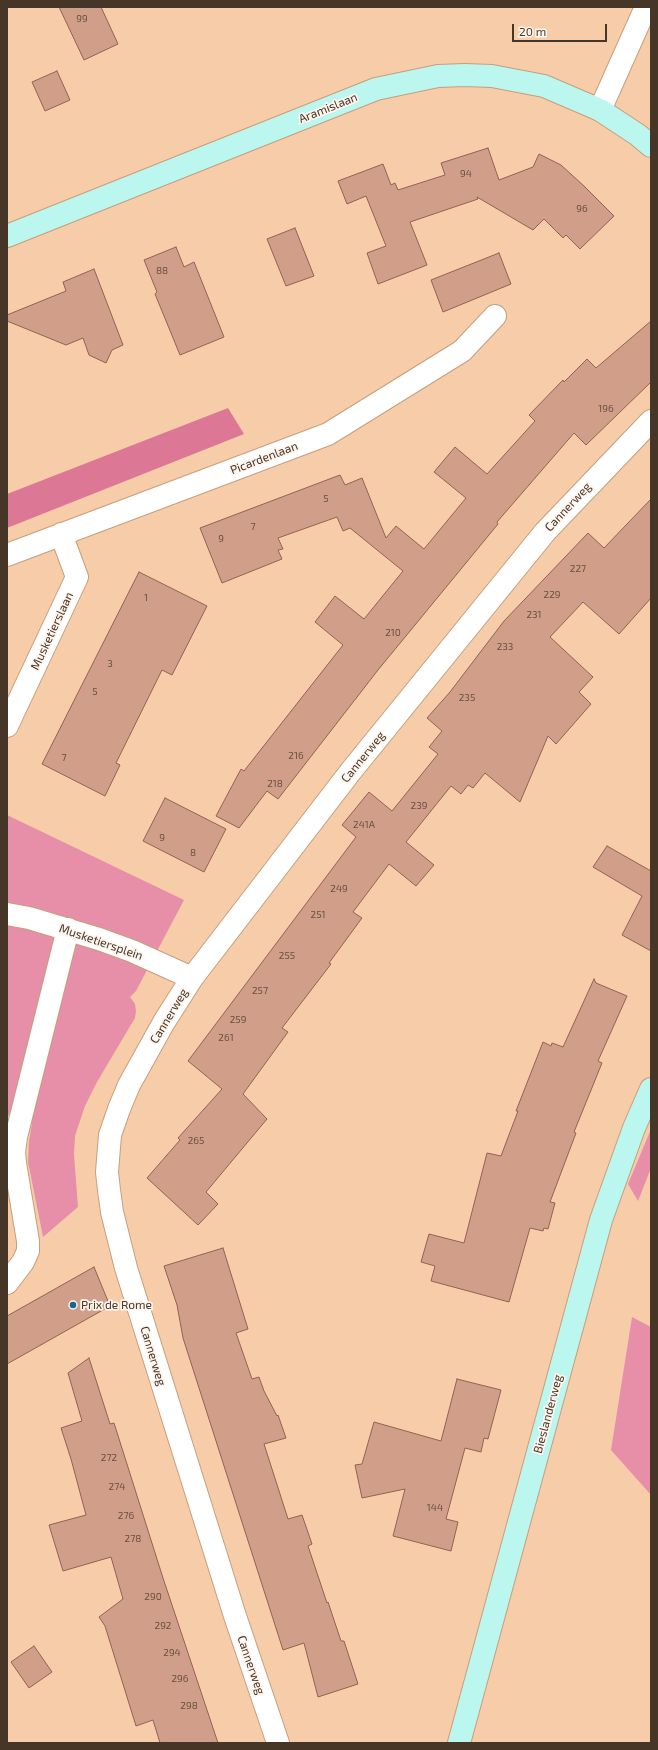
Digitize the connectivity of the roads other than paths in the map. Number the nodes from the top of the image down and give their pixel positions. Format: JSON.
{"nodes":[{"id":1,"x":646,"y":7,"type":"edge"},
{"id":2,"x":600,"y":110,"type":"junction"},
{"id":3,"x":651,"y":146,"type":"edge"},
{"id":4,"x":7,"y":236,"type":"edge"},
{"id":5,"x":495,"y":316,"type":"dead end"},
{"id":6,"x":651,"y":421,"type":"edge"},
{"id":7,"x":61,"y":534,"type":"junction"},
{"id":8,"x":7,"y":555,"type":"edge"},
{"id":9,"x":7,"y":726,"type":"edge"},
{"id":10,"x":7,"y":914,"type":"edge"},
{"id":11,"x":68,"y":929,"type":"junction"},
{"id":12,"x":192,"y":978,"type":"junction"},
{"id":13,"x":651,"y":1089,"type":"edge"},
{"id":14,"x":10,"y":1152,"type":"edge"},
{"id":15,"x":7,"y":1283,"type":"edge"},
{"id":16,"x":278,"y":1743,"type":"edge"},
{"id":17,"x":459,"y":1743,"type":"edge"}],
"edges":[{"from":1,"to":2,"type":"street"},
{"from":2,"to":3,"type":"street","name":"Aramislaan"},
{"from":2,"to":4,"type":"street","name":"Aramislaan"},
{"from":5,"to":7,"type":"street","name":"Picardenlaan"},
{"from":6,"to":12,"type":"street","name":"Cannerweg"},
{"from":7,"to":8,"type":"street","name":"Picardenlaan"},
{"from":7,"to":9,"type":"street","name":"Musketierslaan"},
{"from":10,"to":11,"type":"street","name":"Musketiersplein"},
{"from":11,"to":12,"type":"street","name":"Musketiersplein"},
{"from":11,"to":14,"type":"street"},
{"from":12,"to":16,"type":"street","name":"Cannerweg"},
{"from":13,"to":17,"type":"street","name":"Bieslanderweg"},
{"from":14,"to":15,"type":"street"}]}
